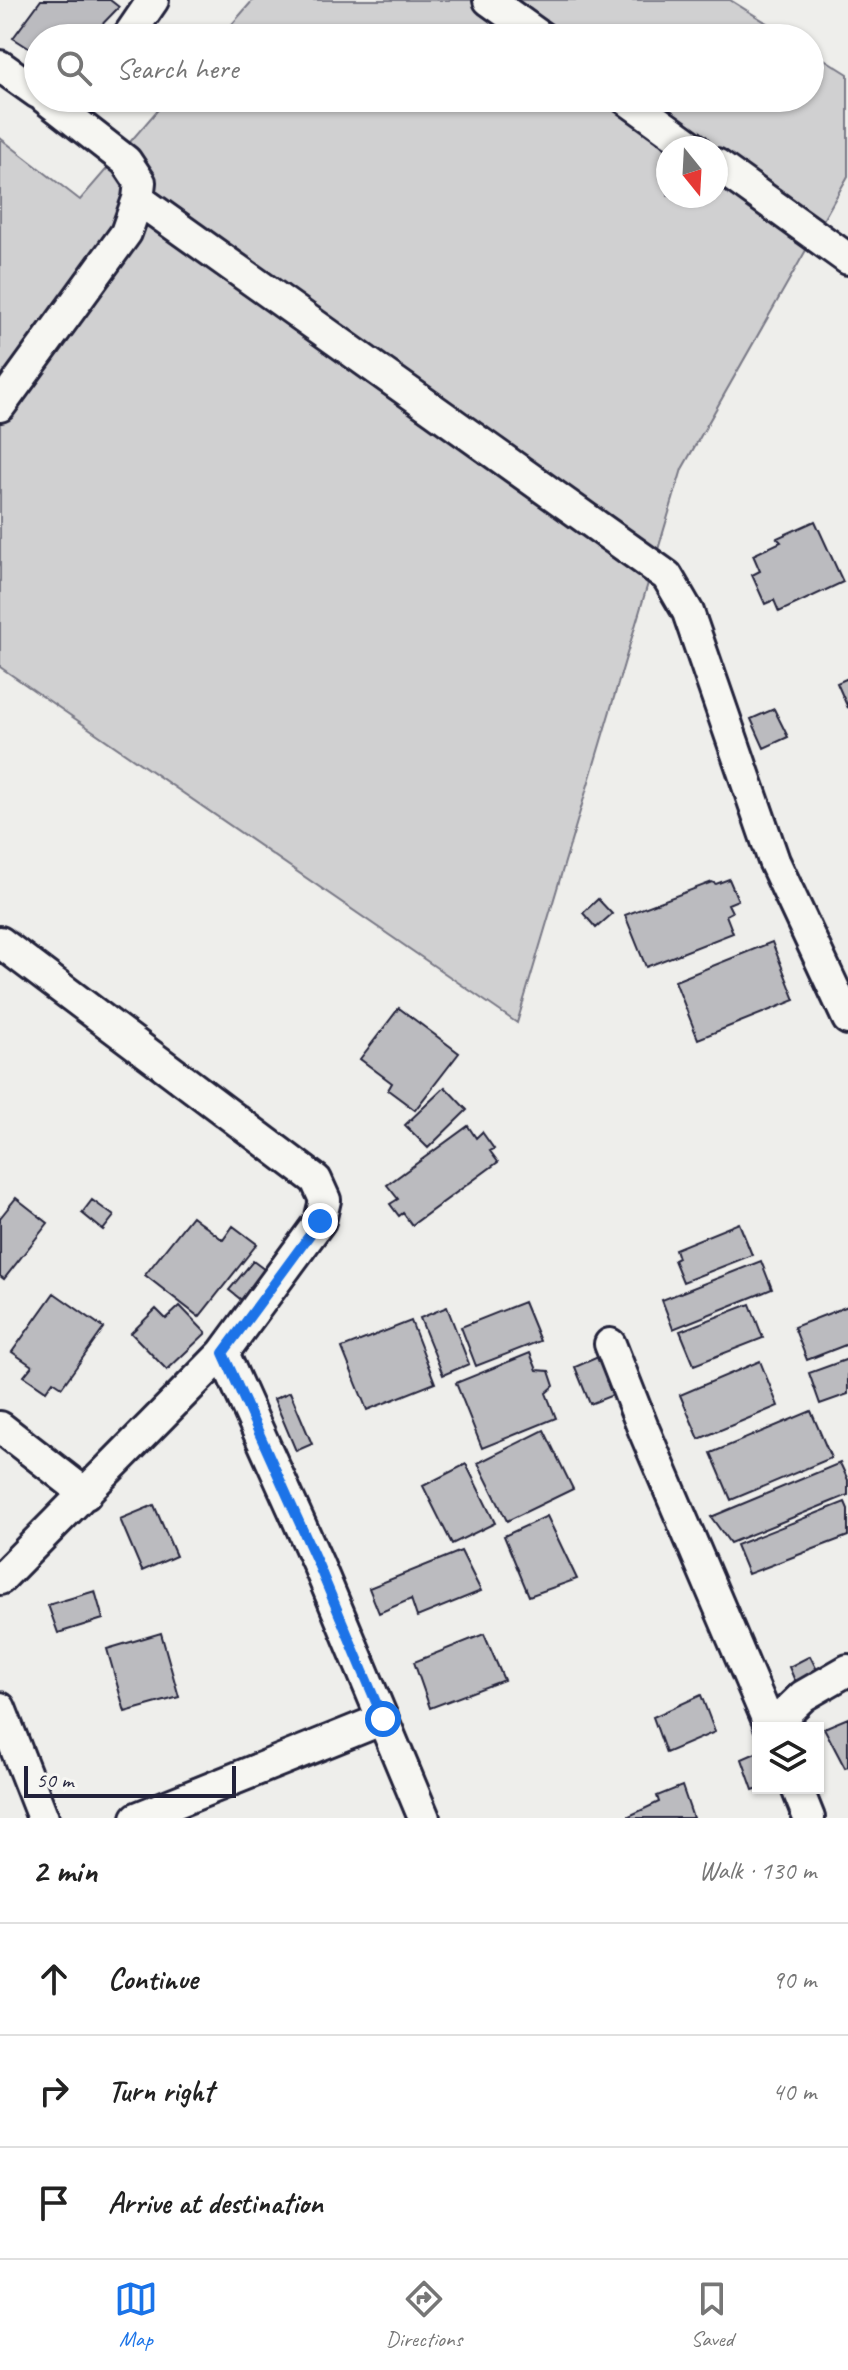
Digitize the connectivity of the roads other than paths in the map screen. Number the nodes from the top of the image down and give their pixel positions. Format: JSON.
{"nodes":[{"id":1,"x":153,"y":0,"type":"edge"},
{"id":2,"x":489,"y":0,"type":"edge"},
{"id":3,"x":137,"y":24,"type":"edge"},
{"id":4,"x":522,"y":24,"type":"edge"},
{"id":5,"x":0,"y":66,"type":"edge"},
{"id":6,"x":24,"y":83,"type":"edge"},
{"id":7,"x":83,"y":112,"type":"edge"},
{"id":8,"x":644,"y":112,"type":"edge"},
{"id":9,"x":677,"y":136,"type":"edge"},
{"id":10,"x":728,"y":173,"type":"edge"},
{"id":11,"x":138,"y":199,"type":"junction"},
{"id":12,"x":848,"y":259,"type":"edge"},
{"id":13,"x":0,"y":406,"type":"edge"},
{"id":14,"x":0,"y":942,"type":"edge"},
{"id":15,"x":848,"y":1019,"type":"edge"},
{"id":16,"x":610,"y":1344,"type":"dead end"},
{"id":17,"x":223,"y":1353,"type":"junction"},
{"id":18,"x":0,"y":1427,"type":"edge"},
{"id":19,"x":86,"y":1494,"type":"junction"},
{"id":20,"x":0,"y":1579,"type":"edge"},
{"id":21,"x":848,"y":1670,"type":"edge"},
{"id":22,"x":0,"y":1708,"type":"edge"},
{"id":23,"x":383,"y":1719,"type":"junction"},
{"id":24,"x":768,"y":1722,"type":"edge"},
{"id":25,"x":777,"y":1722,"type":"edge"},
{"id":26,"x":799,"y":1794,"type":"edge"},
{"id":27,"x":43,"y":1818,"type":"edge"},
{"id":28,"x":137,"y":1818,"type":"edge"},
{"id":29,"x":424,"y":1818,"type":"edge"},
{"id":30,"x":809,"y":1818,"type":"edge"}],
"edges":[{"from":1,"to":3,"type":"street"},
{"from":2,"to":4,"type":"street"},
{"from":5,"to":6,"type":"street"},
{"from":7,"to":11,"type":"street"},
{"from":8,"to":9,"type":"street"},
{"from":10,"to":12,"type":"street"},
{"from":11,"to":13,"type":"street"},
{"from":11,"to":15,"type":"street"},
{"from":14,"to":17,"type":"street"},
{"from":16,"to":24,"type":"street"},
{"from":17,"to":19,"type":"street"},
{"from":17,"to":23,"type":"street"},
{"from":18,"to":19,"type":"street"},
{"from":19,"to":20,"type":"street"},
{"from":21,"to":25,"type":"street"},
{"from":22,"to":27,"type":"street"},
{"from":23,"to":28,"type":"street"},
{"from":23,"to":29,"type":"street"},
{"from":26,"to":30,"type":"street"}]}
